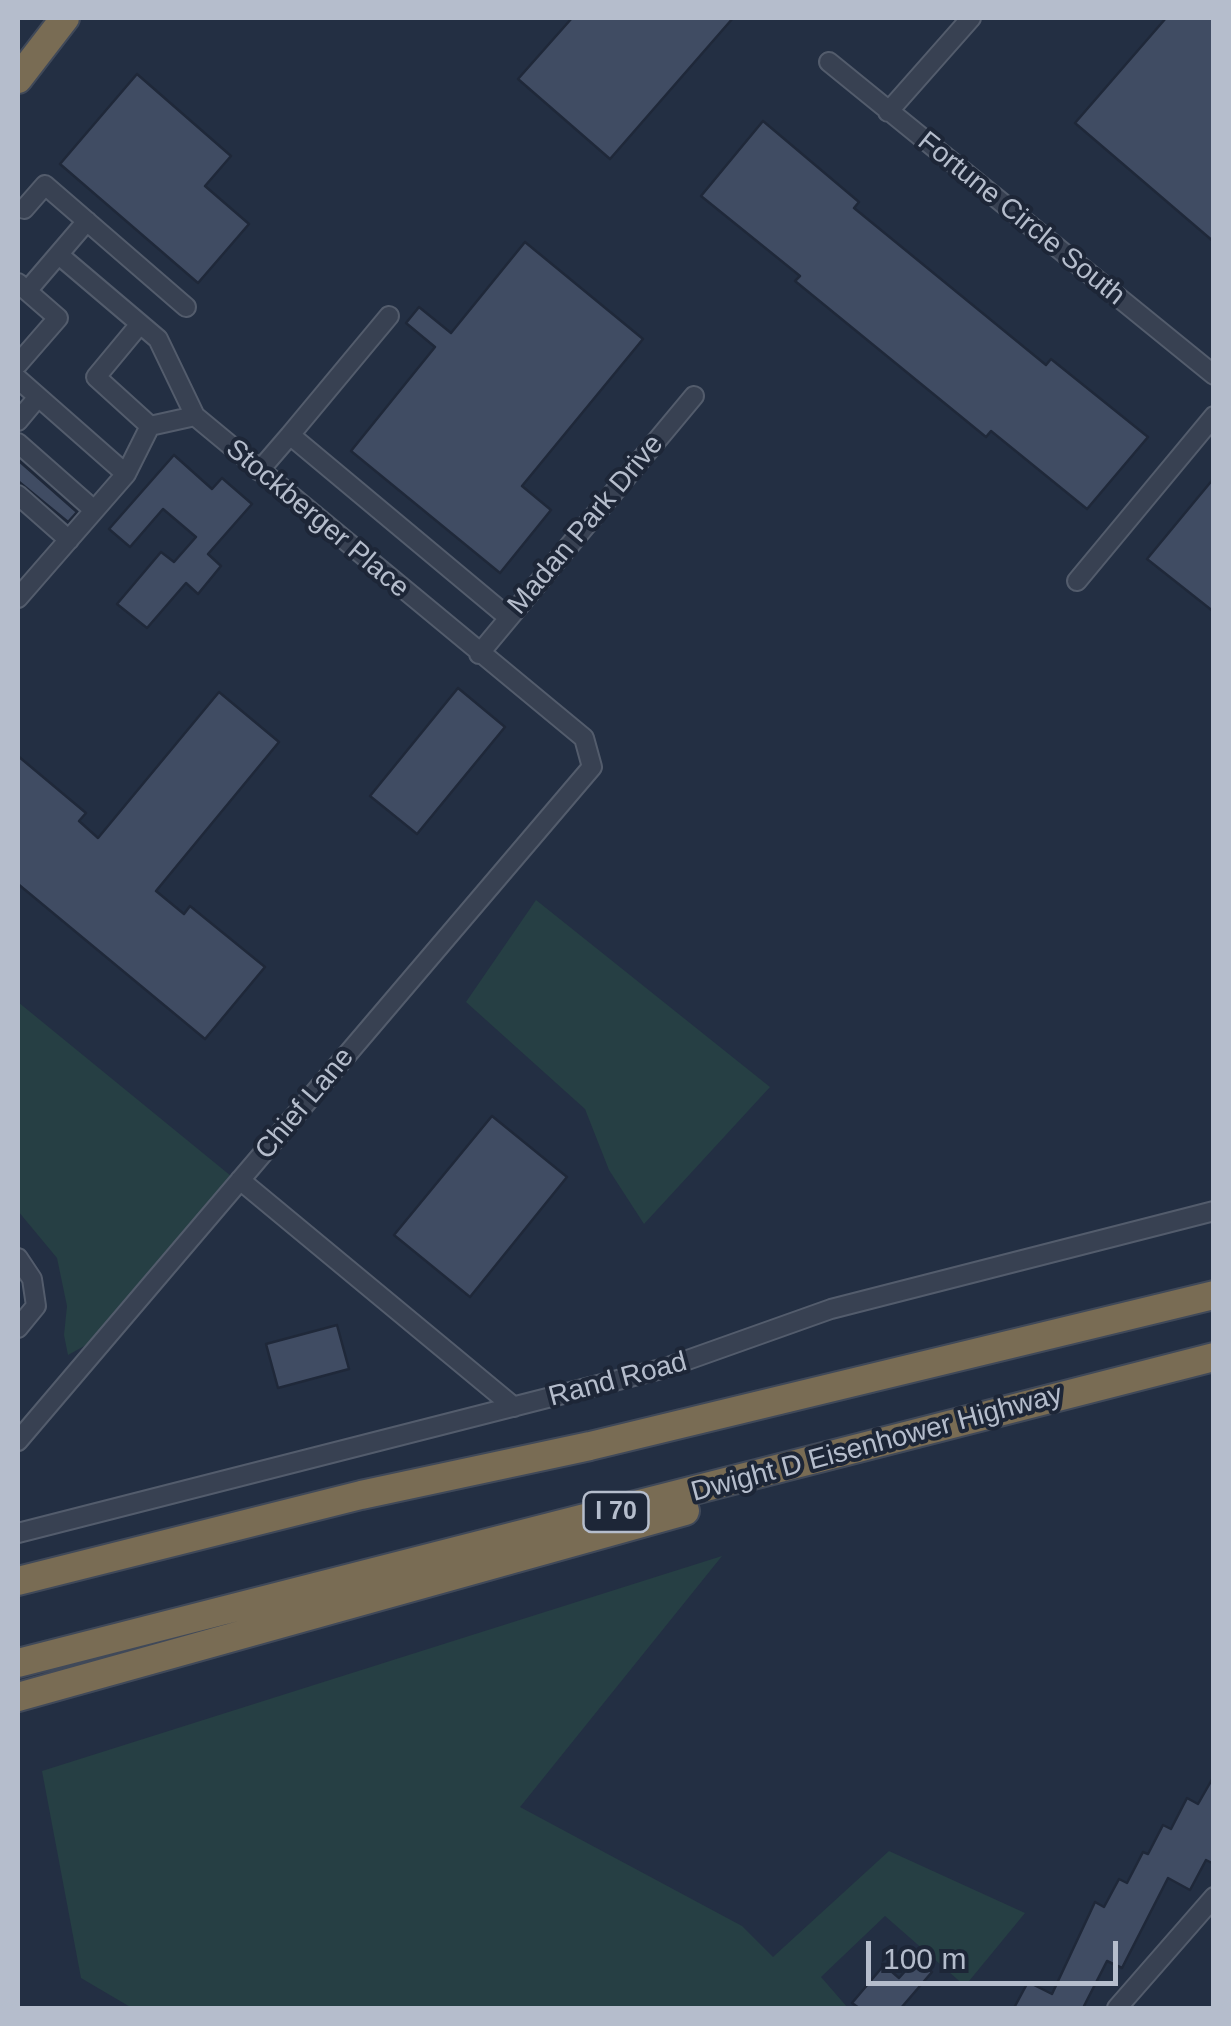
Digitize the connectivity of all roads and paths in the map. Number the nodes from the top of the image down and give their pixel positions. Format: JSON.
{"nodes":[{"id":1,"x":54,"y":18,"type":"edge"},
{"id":2,"x":66,"y":18,"type":"edge"},
{"id":3,"x":971,"y":18,"type":"edge"},
{"id":4,"x":18,"y":59,"type":"edge"},
{"id":5,"x":829,"y":62,"type":"dead end"},
{"id":6,"x":18,"y":79,"type":"edge"},
{"id":7,"x":888,"y":112,"type":"junction"},
{"id":8,"x":24,"y":209,"type":"dead end"},
{"id":9,"x":87,"y":221,"type":"junction"},
{"id":10,"x":59,"y":254,"type":"junction"},
{"id":11,"x":22,"y":287,"type":"edge"},
{"id":12,"x":186,"y":307,"type":"dead end"},
{"id":13,"x":389,"y":316,"type":"dead end"},
{"id":14,"x":140,"y":324,"type":"junction"},
{"id":15,"x":19,"y":359,"type":"edge"},
{"id":16,"x":1214,"y":375,"type":"edge"},
{"id":17,"x":18,"y":379,"type":"edge"},
{"id":18,"x":694,"y":396,"type":"dead end"},
{"id":19,"x":38,"y":398,"type":"junction"},
{"id":20,"x":196,"y":416,"type":"junction"},
{"id":21,"x":1214,"y":416,"type":"edge"},
{"id":22,"x":18,"y":422,"type":"edge"},
{"id":23,"x":150,"y":426,"type":"junction"},
{"id":24,"x":290,"y":434,"type":"junction"},
{"id":25,"x":18,"y":443,"type":"edge"},
{"id":26,"x":259,"y":471,"type":"junction"},
{"id":27,"x":126,"y":474,"type":"junction"},
{"id":28,"x":18,"y":495,"type":"edge"},
{"id":29,"x":94,"y":510,"type":"junction"},
{"id":30,"x":68,"y":540,"type":"junction"},
{"id":31,"x":1077,"y":581,"type":"dead end"},
{"id":32,"x":18,"y":598,"type":"edge"},
{"id":33,"x":508,"y":617,"type":"junction"},
{"id":34,"x":479,"y":654,"type":"junction"},
{"id":35,"x":592,"y":767,"type":"joint"},
{"id":36,"x":240,"y":1180,"type":"junction"},
{"id":37,"x":1214,"y":1210,"type":"edge"},
{"id":38,"x":18,"y":1258,"type":"edge"},
{"id":39,"x":1214,"y":1295,"type":"edge"},
{"id":40,"x":18,"y":1328,"type":"edge"},
{"id":41,"x":1214,"y":1356,"type":"edge"},
{"id":42,"x":514,"y":1407,"type":"junction"},
{"id":43,"x":931,"y":1431,"type":"junction"},
{"id":44,"x":18,"y":1440,"type":"edge"},
{"id":45,"x":18,"y":1533,"type":"edge"},
{"id":46,"x":18,"y":1581,"type":"edge"},
{"id":47,"x":18,"y":1663,"type":"edge"},
{"id":48,"x":18,"y":1698,"type":"edge"},
{"id":49,"x":1214,"y":1897,"type":"edge"},
{"id":50,"x":1117,"y":2008,"type":"edge"}],
"edges":[{"from":1,"to":4,"type":"highway"},
{"from":2,"to":6,"type":"highway"},
{"from":3,"to":7,"type":"street"},
{"from":5,"to":7,"type":"street","name":"Fortune Circle South"},
{"from":7,"to":16,"type":"street","name":"Fortune Circle South"},
{"from":8,"to":9,"type":"street"},
{"from":9,"to":10,"type":"street"},
{"from":9,"to":12,"type":"street"},
{"from":10,"to":11,"type":"street"},
{"from":10,"to":14,"type":"street","name":"Stockberger Place"},
{"from":11,"to":15,"type":"street"},
{"from":13,"to":24,"type":"street"},
{"from":14,"to":20,"type":"street","name":"Stockberger Place"},
{"from":14,"to":23,"type":"street"},
{"from":17,"to":19,"type":"street"},
{"from":18,"to":33,"type":"street","name":"Madan Park Drive"},
{"from":19,"to":22,"type":"street"},
{"from":19,"to":27,"type":"street"},
{"from":20,"to":23,"type":"street"},
{"from":20,"to":26,"type":"street","name":"Stockberger Place"},
{"from":21,"to":31,"type":"street"},
{"from":23,"to":27,"type":"street"},
{"from":24,"to":26,"type":"street"},
{"from":24,"to":33,"type":"street"},
{"from":25,"to":29,"type":"street"},
{"from":26,"to":34,"type":"street","name":"Stockberger Place"},
{"from":27,"to":29,"type":"street"},
{"from":28,"to":30,"type":"street"},
{"from":29,"to":30,"type":"street"},
{"from":30,"to":32,"type":"street"},
{"from":33,"to":34,"type":"street","name":"Madan Park Drive"},
{"from":34,"to":35,"type":"street","name":"Stockberger Place"},
{"from":35,"to":36,"type":"street","name":"Chief Lane"},
{"from":36,"to":42,"type":"street"},
{"from":36,"to":44,"type":"street","name":"Chief Lane"},
{"from":37,"to":42,"type":"street","name":"Rand Road"},
{"from":38,"to":40,"type":"street"},
{"from":39,"to":46,"type":"highway"},
{"from":41,"to":43,"type":"highway","name":"Dwight D Eisenhower Highway","number":"I 70"},
{"from":42,"to":45,"type":"street","name":"Rand Road"},
{"from":43,"to":47,"type":"highway","name":"Dwight D Eisenhower Highway","number":"I 70"},
{"from":43,"to":48,"type":"highway"},
{"from":49,"to":50,"type":"street"}]}
